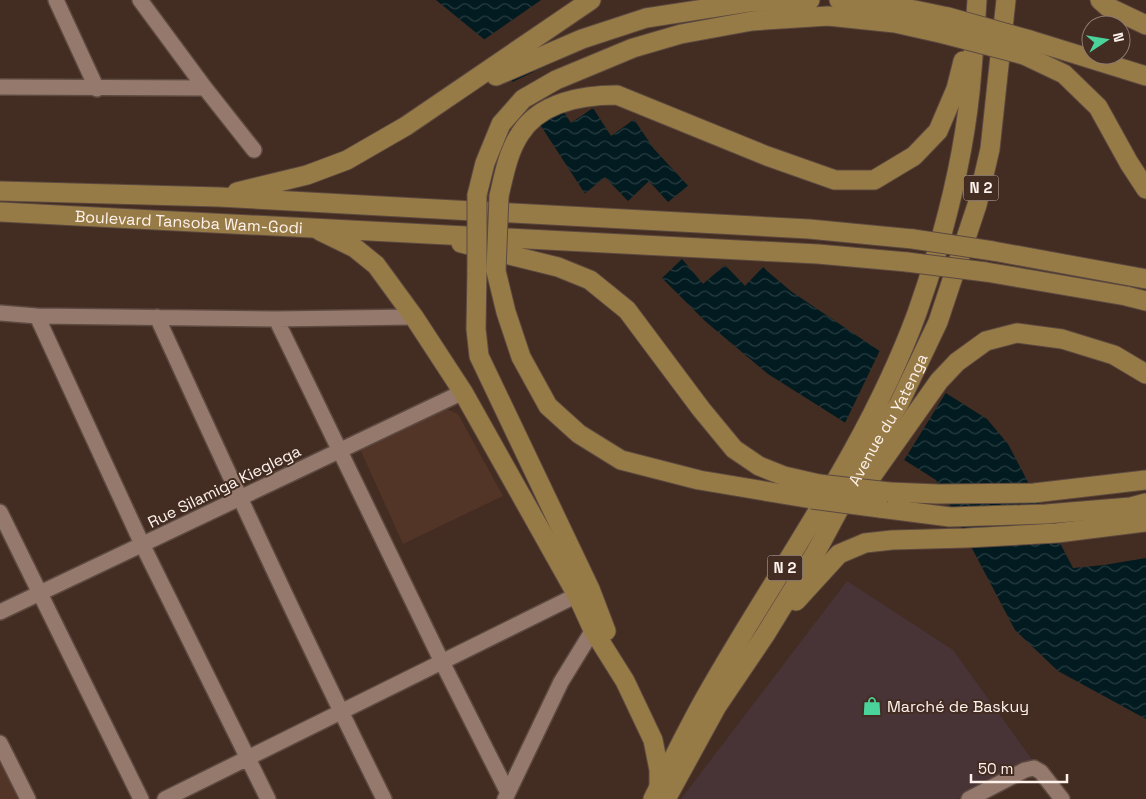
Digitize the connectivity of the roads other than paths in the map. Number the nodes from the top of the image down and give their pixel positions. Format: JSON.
{"nodes":[{"id":1,"x":56,"y":0,"type":"edge"},
{"id":2,"x":140,"y":0,"type":"edge"},
{"id":3,"x":591,"y":0,"type":"edge"},
{"id":4,"x":810,"y":0,"type":"edge"},
{"id":5,"x":839,"y":0,"type":"edge"},
{"id":6,"x":1006,"y":0,"type":"edge"},
{"id":7,"x":977,"y":2,"type":"edge"},
{"id":8,"x":1104,"y":3,"type":"edge"},
{"id":9,"x":1146,"y":20,"type":"edge"},
{"id":10,"x":946,"y":25,"type":"junction"},
{"id":11,"x":1146,"y":25,"type":"edge"},
{"id":12,"x":1027,"y":47,"type":"junction"},
{"id":13,"x":502,"y":68,"type":"junction"},
{"id":14,"x":1146,"y":76,"type":"edge"},
{"id":15,"x":1,"y":86,"type":"edge"},
{"id":16,"x":97,"y":88,"type":"junction"},
{"id":17,"x":204,"y":88,"type":"junction"},
{"id":18,"x":254,"y":150,"type":"dead end"},
{"id":19,"x":1146,"y":189,"type":"edge"},
{"id":20,"x":0,"y":191,"type":"edge"},
{"id":21,"x":219,"y":197,"type":"junction"},
{"id":22,"x":0,"y":212,"type":"edge"},
{"id":23,"x":312,"y":227,"type":"junction"},
{"id":24,"x":419,"y":233,"type":"junction"},
{"id":25,"x":1146,"y":279,"type":"edge"},
{"id":26,"x":1146,"y":301,"type":"edge"},
{"id":27,"x":0,"y":313,"type":"edge"},
{"id":28,"x":37,"y":316,"type":"junction"},
{"id":29,"x":414,"y":316,"type":"junction"},
{"id":30,"x":157,"y":317,"type":"junction"},
{"id":31,"x":276,"y":319,"type":"junction"},
{"id":32,"x":1146,"y":374,"type":"edge"},
{"id":33,"x":464,"y":392,"type":"junction"},
{"id":34,"x":874,"y":445,"type":"junction"},
{"id":35,"x":340,"y":450,"type":"junction"},
{"id":36,"x":1146,"y":480,"type":"edge"},
{"id":37,"x":815,"y":492,"type":"junction"},
{"id":38,"x":239,"y":498,"type":"junction"},
{"id":39,"x":884,"y":500,"type":"junction"},
{"id":40,"x":1146,"y":503,"type":"edge"},
{"id":41,"x":0,"y":512,"type":"edge"},
{"id":42,"x":1146,"y":522,"type":"edge"},
{"id":43,"x":142,"y":544,"type":"junction"},
{"id":44,"x":40,"y":593,"type":"junction"},
{"id":45,"x":577,"y":595,"type":"junction"},
{"id":46,"x":0,"y":612,"type":"edge"},
{"id":47,"x":593,"y":630,"type":"junction"},
{"id":48,"x":764,"y":635,"type":"junction"},
{"id":49,"x":442,"y":662,"type":"junction"},
{"id":50,"x":625,"y":681,"type":"junction"},
{"id":51,"x":341,"y":712,"type":"junction"},
{"id":52,"x":0,"y":742,"type":"edge"},
{"id":53,"x":248,"y":758,"type":"junction"},
{"id":54,"x":665,"y":795,"type":"edge"},
{"id":55,"x":506,"y":796,"type":"edge"},
{"id":56,"x":28,"y":799,"type":"edge"},
{"id":57,"x":141,"y":799,"type":"edge"},
{"id":58,"x":165,"y":799,"type":"edge"},
{"id":59,"x":268,"y":799,"type":"edge"},
{"id":60,"x":384,"y":799,"type":"edge"},
{"id":61,"x":969,"y":799,"type":"edge"},
{"id":62,"x":1062,"y":799,"type":"edge"}],
"edges":[{"from":1,"to":16,"type":"street"},
{"from":2,"to":17,"type":"street"},
{"from":3,"to":13,"type":"main road"},
{"from":4,"to":13,"type":"main road"},
{"from":5,"to":10,"type":"main road"},
{"from":6,"to":34,"type":"main road","name":"Avenue du Yatenga","number":"N 2"},
{"from":7,"to":34,"type":"main road","name":"Avenue du Yatenga","number":"N 2"},
{"from":7,"to":37,"type":"main road","bridge":true},
{"from":8,"to":9,"type":"main road"},
{"from":8,"to":11,"type":"main road"},
{"from":10,"to":12,"type":"main road","bridge":true},
{"from":10,"to":50,"type":"main road","bridge":true},
{"from":12,"to":14,"type":"main road"},
{"from":12,"to":19,"type":"main road"},
{"from":13,"to":21,"type":"main road"},
{"from":15,"to":16,"type":"street"},
{"from":16,"to":17,"type":"street"},
{"from":17,"to":18,"type":"street"},
{"from":20,"to":21,"type":"main road","name":"Boulevard Tansoba Wam-Godi"},
{"from":21,"to":25,"type":"main road","name":"Boulevard Tansoba Wam-Godi","bridge":true},
{"from":22,"to":23,"type":"main road","name":"Boulevard Tansoba Wam-Godi"},
{"from":23,"to":24,"type":"main road","name":"Boulevard Tansoba Wam-Godi"},
{"from":23,"to":29,"type":"main road"},
{"from":24,"to":26,"type":"main road","bridge":true},
{"from":24,"to":37,"type":"main road"},
{"from":27,"to":28,"type":"street"},
{"from":28,"to":30,"type":"street"},
{"from":28,"to":43,"type":"street"},
{"from":29,"to":31,"type":"street"},
{"from":29,"to":33,"type":"main road"},
{"from":30,"to":31,"type":"street"},
{"from":30,"to":38,"type":"street"},
{"from":31,"to":35,"type":"street"},
{"from":32,"to":34,"type":"main road"},
{"from":33,"to":35,"type":"street","name":"Rue Silamiga Kieglega"},
{"from":33,"to":45,"type":"main road"},
{"from":34,"to":48,"type":"main road","number":"N 2"},
{"from":34,"to":54,"type":"main road","name":"Avenue du Yatenga","number":"N 2"},
{"from":35,"to":38,"type":"street","name":"Rue Silamiga Kieglega"},
{"from":35,"to":49,"type":"street"},
{"from":36,"to":39,"type":"main road"},
{"from":37,"to":39,"type":"main road","bridge":true},
{"from":38,"to":43,"type":"street","name":"Rue Silamiga Kieglega"},
{"from":38,"to":51,"type":"street"},
{"from":39,"to":40,"type":"main road"},
{"from":41,"to":44,"type":"street"},
{"from":42,"to":48,"type":"main road"},
{"from":43,"to":44,"type":"street","name":"Rue Silamiga Kieglega"},
{"from":43,"to":53,"type":"street"},
{"from":44,"to":46,"type":"street","name":"Rue Silamiga Kieglega"},
{"from":44,"to":57,"type":"street"},
{"from":45,"to":47,"type":"main road"},
{"from":45,"to":49,"type":"street"},
{"from":47,"to":50,"type":"main road"},
{"from":47,"to":55,"type":"street"},
{"from":48,"to":54,"type":"main road","number":"N 2"},
{"from":49,"to":51,"type":"street"},
{"from":49,"to":55,"type":"street"},
{"from":50,"to":54,"type":"main road"},
{"from":51,"to":53,"type":"street"},
{"from":51,"to":60,"type":"street"},
{"from":52,"to":56,"type":"street"},
{"from":53,"to":58,"type":"street"},
{"from":53,"to":59,"type":"street"},
{"from":61,"to":62,"type":"street"}]}
